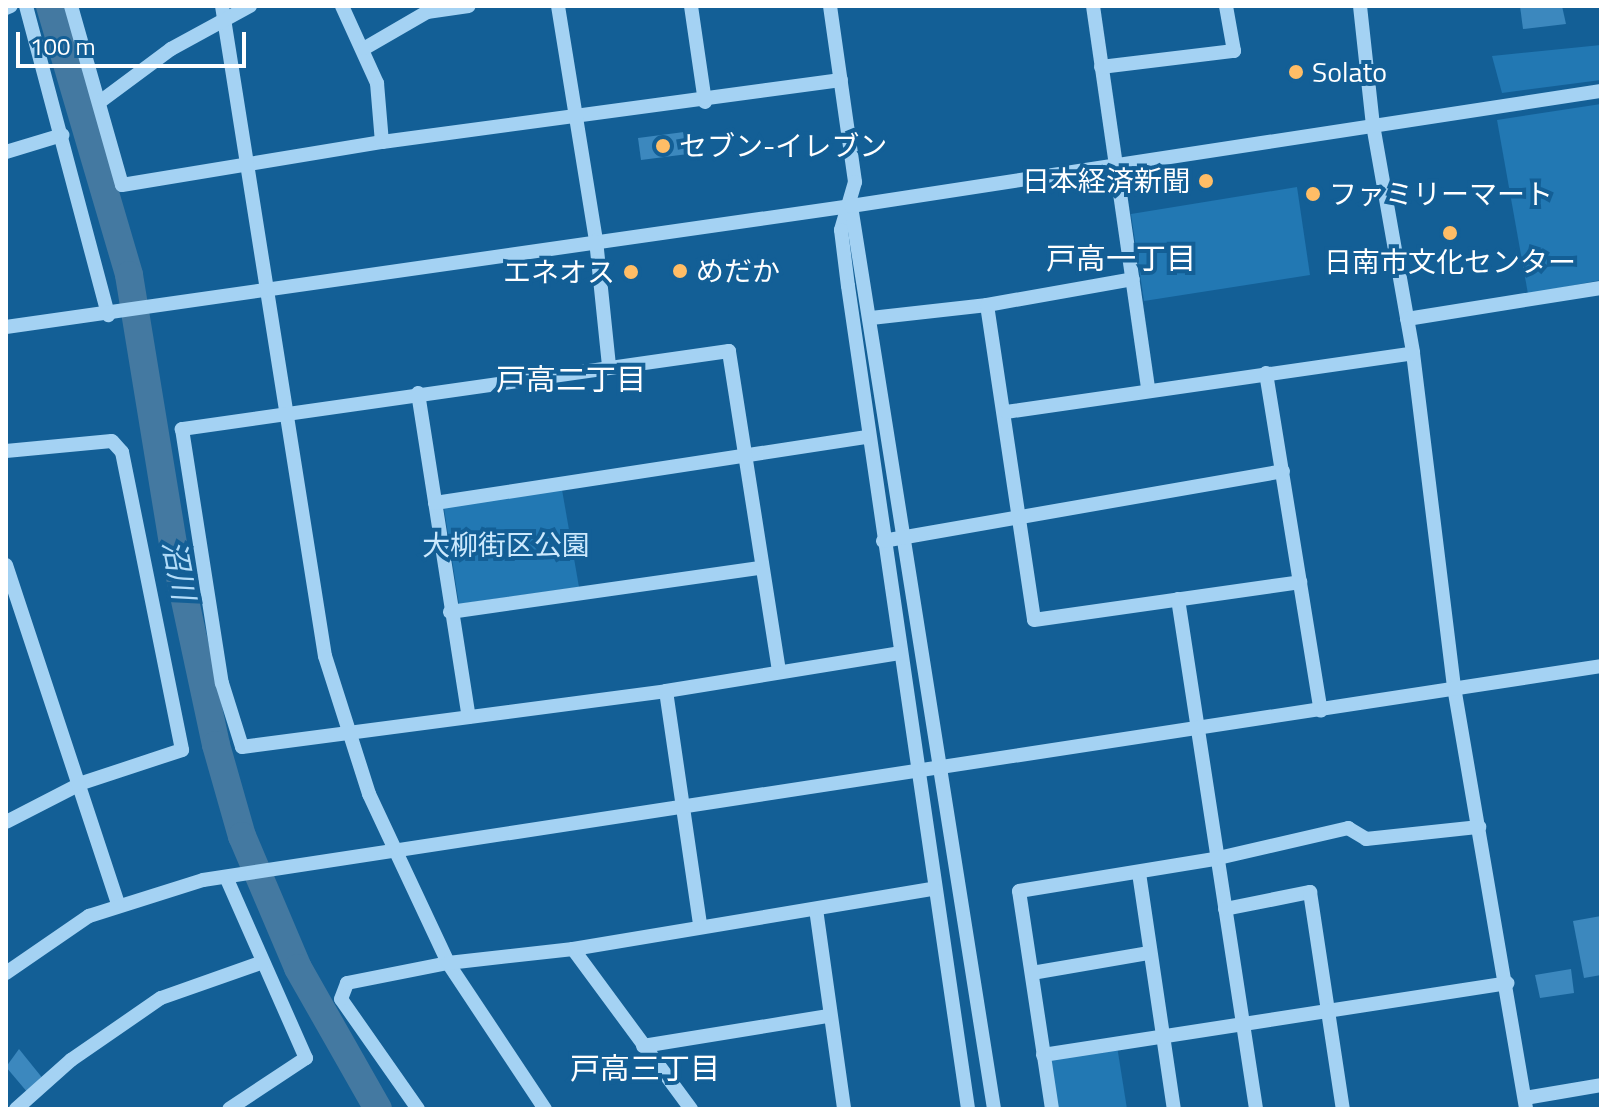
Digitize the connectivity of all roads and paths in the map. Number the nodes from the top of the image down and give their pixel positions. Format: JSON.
{"nodes":[{"id":1,"x":26,"y":6,"type":"edge"},
{"id":2,"x":71,"y":6,"type":"edge"},
{"id":3,"x":250,"y":6,"type":"edge"},
{"id":4,"x":342,"y":6,"type":"edge"},
{"id":5,"x":469,"y":6,"type":"edge"},
{"id":6,"x":558,"y":6,"type":"edge"},
{"id":7,"x":691,"y":6,"type":"edge"},
{"id":8,"x":830,"y":6,"type":"edge"},
{"id":9,"x":1093,"y":6,"type":"edge"},
{"id":10,"x":1226,"y":6,"type":"edge"},
{"id":11,"x":1360,"y":6,"type":"edge"},
{"id":12,"x":223,"y":13,"type":"edge"},
{"id":13,"x":365,"y":48,"type":"junction"},
{"id":14,"x":1101,"y":67,"type":"junction"},
{"id":15,"x":841,"y":80,"type":"junction"},
{"id":16,"x":1601,"y":91,"type":"edge"},
{"id":17,"x":101,"y":101,"type":"junction"},
{"id":18,"x":705,"y":102,"type":"junction"},
{"id":19,"x":577,"y":119,"type":"junction"},
{"id":20,"x":1373,"y":125,"type":"junction"},
{"id":21,"x":62,"y":135,"type":"junction"},
{"id":22,"x":382,"y":142,"type":"junction"},
{"id":23,"x":6,"y":152,"type":"edge"},
{"id":24,"x":1113,"y":167,"type":"junction"},
{"id":25,"x":250,"y":168,"type":"junction"},
{"id":26,"x":851,"y":206,"type":"junction"},
{"id":27,"x":596,"y":240,"type":"junction"},
{"id":28,"x":1133,"y":279,"type":"junction"},
{"id":29,"x":1601,"y":289,"type":"edge"},
{"id":30,"x":268,"y":291,"type":"junction"},
{"id":31,"x":987,"y":305,"type":"junction"},
{"id":32,"x":112,"y":314,"type":"junction"},
{"id":33,"x":871,"y":318,"type":"junction"},
{"id":34,"x":1407,"y":319,"type":"junction"},
{"id":35,"x":6,"y":327,"type":"edge"},
{"id":36,"x":1413,"y":353,"type":"junction"},
{"id":37,"x":609,"y":366,"type":"junction"},
{"id":38,"x":1266,"y":373,"type":"junction"},
{"id":39,"x":1148,"y":389,"type":"junction"},
{"id":40,"x":418,"y":393,"type":"junction"},
{"id":41,"x":1006,"y":412,"type":"junction"},
{"id":42,"x":288,"y":416,"type":"junction"},
{"id":43,"x":867,"y":437,"type":"junction"},
{"id":44,"x":6,"y":451,"type":"edge"},
{"id":45,"x":744,"y":456,"type":"junction"},
{"id":46,"x":1283,"y":471,"type":"junction"},
{"id":47,"x":435,"y":503,"type":"junction"},
{"id":48,"x":1017,"y":517,"type":"junction"},
{"id":49,"x":905,"y":536,"type":"junction"},
{"id":50,"x":883,"y":541,"type":"junction"},
{"id":51,"x":6,"y":565,"type":"edge"},
{"id":52,"x":760,"y":568,"type":"junction"},
{"id":53,"x":1300,"y":582,"type":"junction"},
{"id":54,"x":1178,"y":599,"type":"junction"},
{"id":55,"x":450,"y":612,"type":"junction"},
{"id":56,"x":901,"y":653,"type":"junction"},
{"id":57,"x":1601,"y":666,"type":"edge"},
{"id":58,"x":779,"y":671,"type":"junction"},
{"id":59,"x":1454,"y":687,"type":"junction"},
{"id":60,"x":666,"y":691,"type":"junction"},
{"id":61,"x":1321,"y":711,"type":"junction"},
{"id":62,"x":469,"y":717,"type":"junction"},
{"id":63,"x":349,"y":732,"type":"junction"},
{"id":64,"x":1195,"y":732,"type":"junction"},
{"id":65,"x":942,"y":767,"type":"junction"},
{"id":66,"x":918,"y":771,"type":"junction"},
{"id":67,"x":82,"y":783,"type":"junction"},
{"id":68,"x":685,"y":806,"type":"junction"},
{"id":69,"x":6,"y":822,"type":"edge"},
{"id":70,"x":1479,"y":827,"type":"junction"},
{"id":71,"x":394,"y":850,"type":"junction"},
{"id":72,"x":1214,"y":859,"type":"junction"},
{"id":73,"x":1139,"y":873,"type":"junction"},
{"id":74,"x":226,"y":877,"type":"junction"},
{"id":75,"x":933,"y":889,"type":"junction"},
{"id":76,"x":118,"y":904,"type":"junction"},
{"id":77,"x":816,"y":909,"type":"junction"},
{"id":78,"x":1225,"y":909,"type":"junction"},
{"id":79,"x":700,"y":924,"type":"junction"},
{"id":80,"x":573,"y":949,"type":"junction"},
{"id":81,"x":1149,"y":953,"type":"junction"},
{"id":82,"x":263,"y":962,"type":"junction"},
{"id":83,"x":448,"y":963,"type":"junction"},
{"id":84,"x":6,"y":973,"type":"edge"},
{"id":85,"x":1032,"y":973,"type":"junction"},
{"id":86,"x":1507,"y":983,"type":"junction"},
{"id":87,"x":1328,"y":1011,"type":"junction"},
{"id":88,"x":829,"y":1016,"type":"junction"},
{"id":89,"x":1244,"y":1022,"type":"junction"},
{"id":90,"x":1163,"y":1033,"type":"junction"},
{"id":91,"x":643,"y":1046,"type":"junction"},
{"id":92,"x":1043,"y":1055,"type":"junction"},
{"id":93,"x":1601,"y":1085,"type":"edge"},
{"id":94,"x":1526,"y":1104,"type":"edge"},
{"id":95,"x":16,"y":1109,"type":"edge"},
{"id":96,"x":229,"y":1109,"type":"edge"},
{"id":97,"x":418,"y":1109,"type":"edge"},
{"id":98,"x":545,"y":1109,"type":"edge"},
{"id":99,"x":691,"y":1109,"type":"edge"},
{"id":100,"x":844,"y":1109,"type":"edge"},
{"id":101,"x":968,"y":1109,"type":"edge"},
{"id":102,"x":994,"y":1109,"type":"edge"},
{"id":103,"x":1052,"y":1109,"type":"edge"},
{"id":104,"x":1174,"y":1109,"type":"edge"},
{"id":105,"x":1256,"y":1109,"type":"edge"},
{"id":106,"x":1343,"y":1109,"type":"edge"}],
"edges":[{"from":1,"to":21,"type":"street"},
{"from":2,"to":17,"type":"street"},
{"from":3,"to":12,"type":"street"},
{"from":4,"to":13,"type":"street"},
{"from":5,"to":13,"type":"street"},
{"from":6,"to":19,"type":"street"},
{"from":7,"to":18,"type":"street"},
{"from":8,"to":15,"type":"street"},
{"from":9,"to":14,"type":"street"},
{"from":10,"to":14,"type":"street"},
{"from":11,"to":20,"type":"street"},
{"from":12,"to":17,"type":"street"},
{"from":12,"to":25,"type":"street"},
{"from":13,"to":22,"type":"street"},
{"from":14,"to":24,"type":"street"},
{"from":15,"to":18,"type":"street"},
{"from":15,"to":26,"type":"street"},
{"from":16,"to":20,"type":"street"},
{"from":17,"to":25,"type":"street"},
{"from":18,"to":19,"type":"street"},
{"from":19,"to":22,"type":"street"},
{"from":19,"to":27,"type":"street"},
{"from":20,"to":24,"type":"street"},
{"from":20,"to":34,"type":"street"},
{"from":21,"to":23,"type":"street"},
{"from":21,"to":32,"type":"street"},
{"from":22,"to":25,"type":"street"},
{"from":24,"to":26,"type":"street"},
{"from":24,"to":28,"type":"street"},
{"from":25,"to":30,"type":"street"},
{"from":26,"to":27,"type":"street"},
{"from":26,"to":33,"type":"street"},
{"from":26,"to":43,"type":"street"},
{"from":27,"to":30,"type":"street"},
{"from":27,"to":37,"type":"street"},
{"from":28,"to":31,"type":"street"},
{"from":28,"to":39,"type":"street"},
{"from":29,"to":34,"type":"street"},
{"from":30,"to":32,"type":"street"},
{"from":30,"to":42,"type":"street"},
{"from":31,"to":33,"type":"street"},
{"from":31,"to":41,"type":"street"},
{"from":32,"to":35,"type":"street"},
{"from":33,"to":49,"type":"street"},
{"from":34,"to":36,"type":"street"},
{"from":36,"to":38,"type":"street"},
{"from":36,"to":59,"type":"street"},
{"from":37,"to":40,"type":"street"},
{"from":37,"to":45,"type":"street"},
{"from":38,"to":39,"type":"street"},
{"from":38,"to":46,"type":"street"},
{"from":39,"to":41,"type":"street"},
{"from":40,"to":42,"type":"street"},
{"from":40,"to":47,"type":"street"},
{"from":41,"to":48,"type":"street"},
{"from":42,"to":63,"type":"street"},
{"from":42,"to":63,"type":"street"},
{"from":43,"to":45,"type":"street"},
{"from":43,"to":50,"type":"street"},
{"from":44,"to":67,"type":"street"},
{"from":45,"to":47,"type":"street"},
{"from":45,"to":52,"type":"street"},
{"from":46,"to":48,"type":"street"},
{"from":46,"to":53,"type":"street"},
{"from":47,"to":55,"type":"street"},
{"from":48,"to":49,"type":"street"},
{"from":48,"to":54,"type":"street"},
{"from":49,"to":50,"type":"street"},
{"from":49,"to":65,"type":"street"},
{"from":50,"to":56,"type":"street"},
{"from":51,"to":67,"type":"street"},
{"from":52,"to":55,"type":"street"},
{"from":52,"to":58,"type":"street"},
{"from":53,"to":54,"type":"street"},
{"from":53,"to":61,"type":"street"},
{"from":54,"to":64,"type":"street"},
{"from":55,"to":62,"type":"street"},
{"from":56,"to":58,"type":"street"},
{"from":56,"to":66,"type":"street"},
{"from":57,"to":59,"type":"street"},
{"from":58,"to":60,"type":"street"},
{"from":59,"to":61,"type":"street"},
{"from":59,"to":70,"type":"street"},
{"from":60,"to":62,"type":"street"},
{"from":60,"to":68,"type":"street"},
{"from":61,"to":64,"type":"street"},
{"from":62,"to":63,"type":"street"},
{"from":63,"to":71,"type":"street"},
{"from":64,"to":65,"type":"street"},
{"from":64,"to":72,"type":"street"},
{"from":65,"to":66,"type":"street"},
{"from":65,"to":102,"type":"street"},
{"from":66,"to":68,"type":"street"},
{"from":66,"to":75,"type":"street"},
{"from":67,"to":69,"type":"street"},
{"from":67,"to":76,"type":"street"},
{"from":68,"to":71,"type":"street"},
{"from":68,"to":79,"type":"street"},
{"from":70,"to":72,"type":"street"},
{"from":70,"to":86,"type":"street"},
{"from":71,"to":74,"type":"street"},
{"from":71,"to":83,"type":"street"},
{"from":72,"to":73,"type":"street"},
{"from":72,"to":78,"type":"street"},
{"from":73,"to":81,"type":"street"},
{"from":73,"to":85,"type":"street"},
{"from":74,"to":76,"type":"street"},
{"from":74,"to":82,"type":"street"},
{"from":75,"to":77,"type":"street"},
{"from":75,"to":101,"type":"street"},
{"from":76,"to":84,"type":"street"},
{"from":77,"to":79,"type":"street"},
{"from":77,"to":88,"type":"street"},
{"from":78,"to":87,"type":"street"},
{"from":78,"to":89,"type":"street"},
{"from":79,"to":80,"type":"street"},
{"from":80,"to":83,"type":"street"},
{"from":80,"to":91,"type":"street"},
{"from":81,"to":85,"type":"street"},
{"from":81,"to":90,"type":"street"},
{"from":82,"to":95,"type":"street"},
{"from":82,"to":96,"type":"street"},
{"from":83,"to":97,"type":"street"},
{"from":83,"to":98,"type":"street"},
{"from":85,"to":92,"type":"street"},
{"from":86,"to":87,"type":"street"},
{"from":86,"to":94,"type":"street"},
{"from":87,"to":89,"type":"street"},
{"from":87,"to":106,"type":"street"},
{"from":88,"to":91,"type":"street"},
{"from":88,"to":100,"type":"street"},
{"from":89,"to":90,"type":"street"},
{"from":89,"to":105,"type":"street"},
{"from":90,"to":92,"type":"street"},
{"from":90,"to":104,"type":"street"},
{"from":91,"to":99,"type":"street"},
{"from":92,"to":103,"type":"street"},
{"from":93,"to":94,"type":"street"}]}
